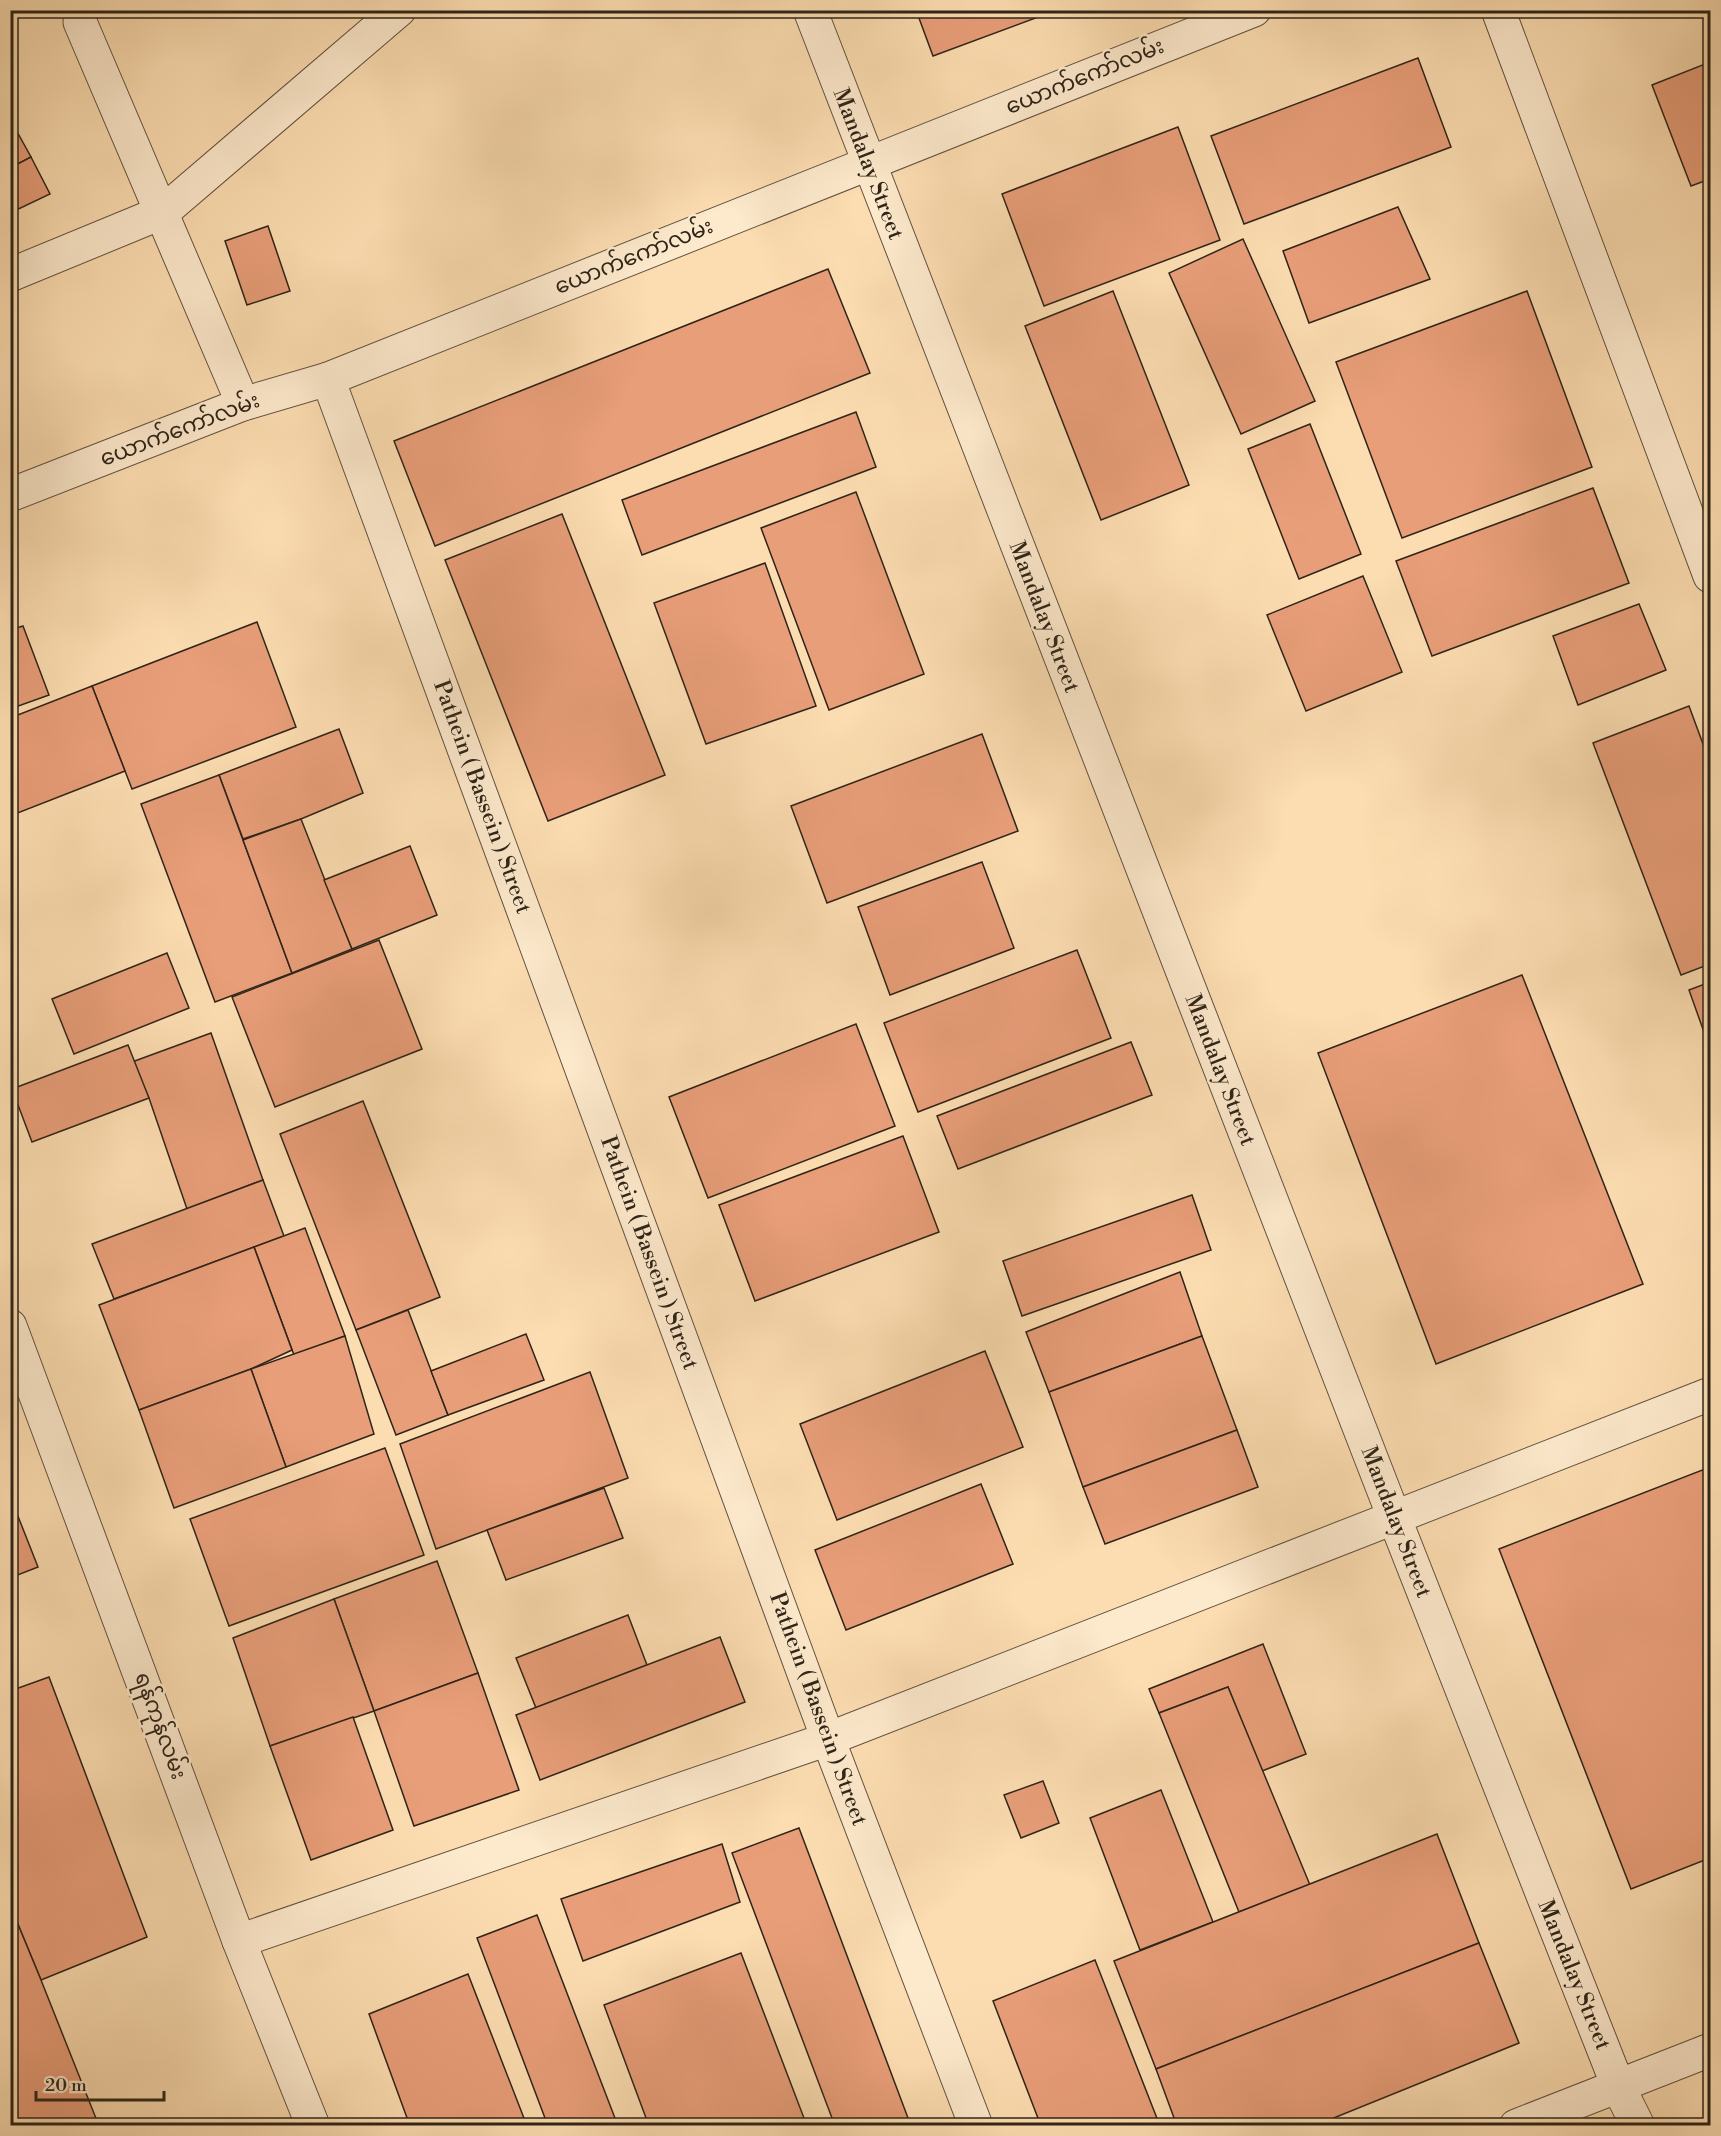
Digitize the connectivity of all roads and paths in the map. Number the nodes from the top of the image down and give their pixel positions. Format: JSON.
{"nodes":[{"id":1,"x":399,"y":10,"type":"edge"},
{"id":2,"x":810,"y":10,"type":"edge"},
{"id":3,"x":1254,"y":10,"type":"edge"},
{"id":4,"x":1498,"y":10,"type":"edge"},
{"id":5,"x":80,"y":22,"type":"dead end"},
{"id":6,"x":868,"y":164,"type":"junction"},
{"id":7,"x":163,"y":212,"type":"junction"},
{"id":8,"x":10,"y":275,"type":"edge"},
{"id":9,"x":328,"y":379,"type":"junction"},
{"id":10,"x":243,"y":404,"type":"junction"},
{"id":11,"x":10,"y":495,"type":"edge"},
{"id":12,"x":1710,"y":576,"type":"edge"},
{"id":13,"x":10,"y":1326,"type":"edge"},
{"id":14,"x":1710,"y":1394,"type":"edge"},
{"id":15,"x":1394,"y":1517,"type":"junction"},
{"id":16,"x":828,"y":1739,"type":"junction"},
{"id":17,"x":239,"y":1941,"type":"junction"},
{"id":18,"x":1710,"y":2050,"type":"edge"},
{"id":19,"x":1618,"y":2086,"type":"junction"},
{"id":20,"x":313,"y":2126,"type":"edge"},
{"id":21,"x":976,"y":2126,"type":"edge"},
{"id":22,"x":1516,"y":2126,"type":"edge"},
{"id":23,"x":1638,"y":2126,"type":"edge"}],
"edges":[{"from":1,"to":7,"type":"street"},
{"from":2,"to":6,"type":"street","name":"Mandalay Street"},
{"from":3,"to":6,"type":"street","name":"ယောက်ကော်လမ်း"},
{"from":4,"to":12,"type":"street"},
{"from":5,"to":7,"type":"street"},
{"from":6,"to":9,"type":"street","name":"ယောက်ကော်လမ်း"},
{"from":6,"to":15,"type":"street","name":"Mandalay Street"},
{"from":7,"to":8,"type":"street"},
{"from":7,"to":10,"type":"street"},
{"from":9,"to":10,"type":"street","name":"ယောက်ကော်လမ်း"},
{"from":9,"to":16,"type":"street","name":"Pathein ( Bassein ) Street"},
{"from":10,"to":11,"type":"street","name":"ယောက်ကော်လမ်း"},
{"from":13,"to":17,"type":"street","name":"ရန်ကုန်လမ်း"},
{"from":14,"to":15,"type":"street"},
{"from":15,"to":16,"type":"street"},
{"from":15,"to":19,"type":"street","name":"Mandalay Street"},
{"from":16,"to":17,"type":"street"},
{"from":16,"to":21,"type":"street","name":"Pathein ( Bassein ) Street"},
{"from":17,"to":20,"type":"street","name":"ရန်ကုန်လမ်း"},
{"from":18,"to":19,"type":"street"},
{"from":19,"to":22,"type":"street"},
{"from":19,"to":23,"type":"street","name":"Mandalay Street"}]}
